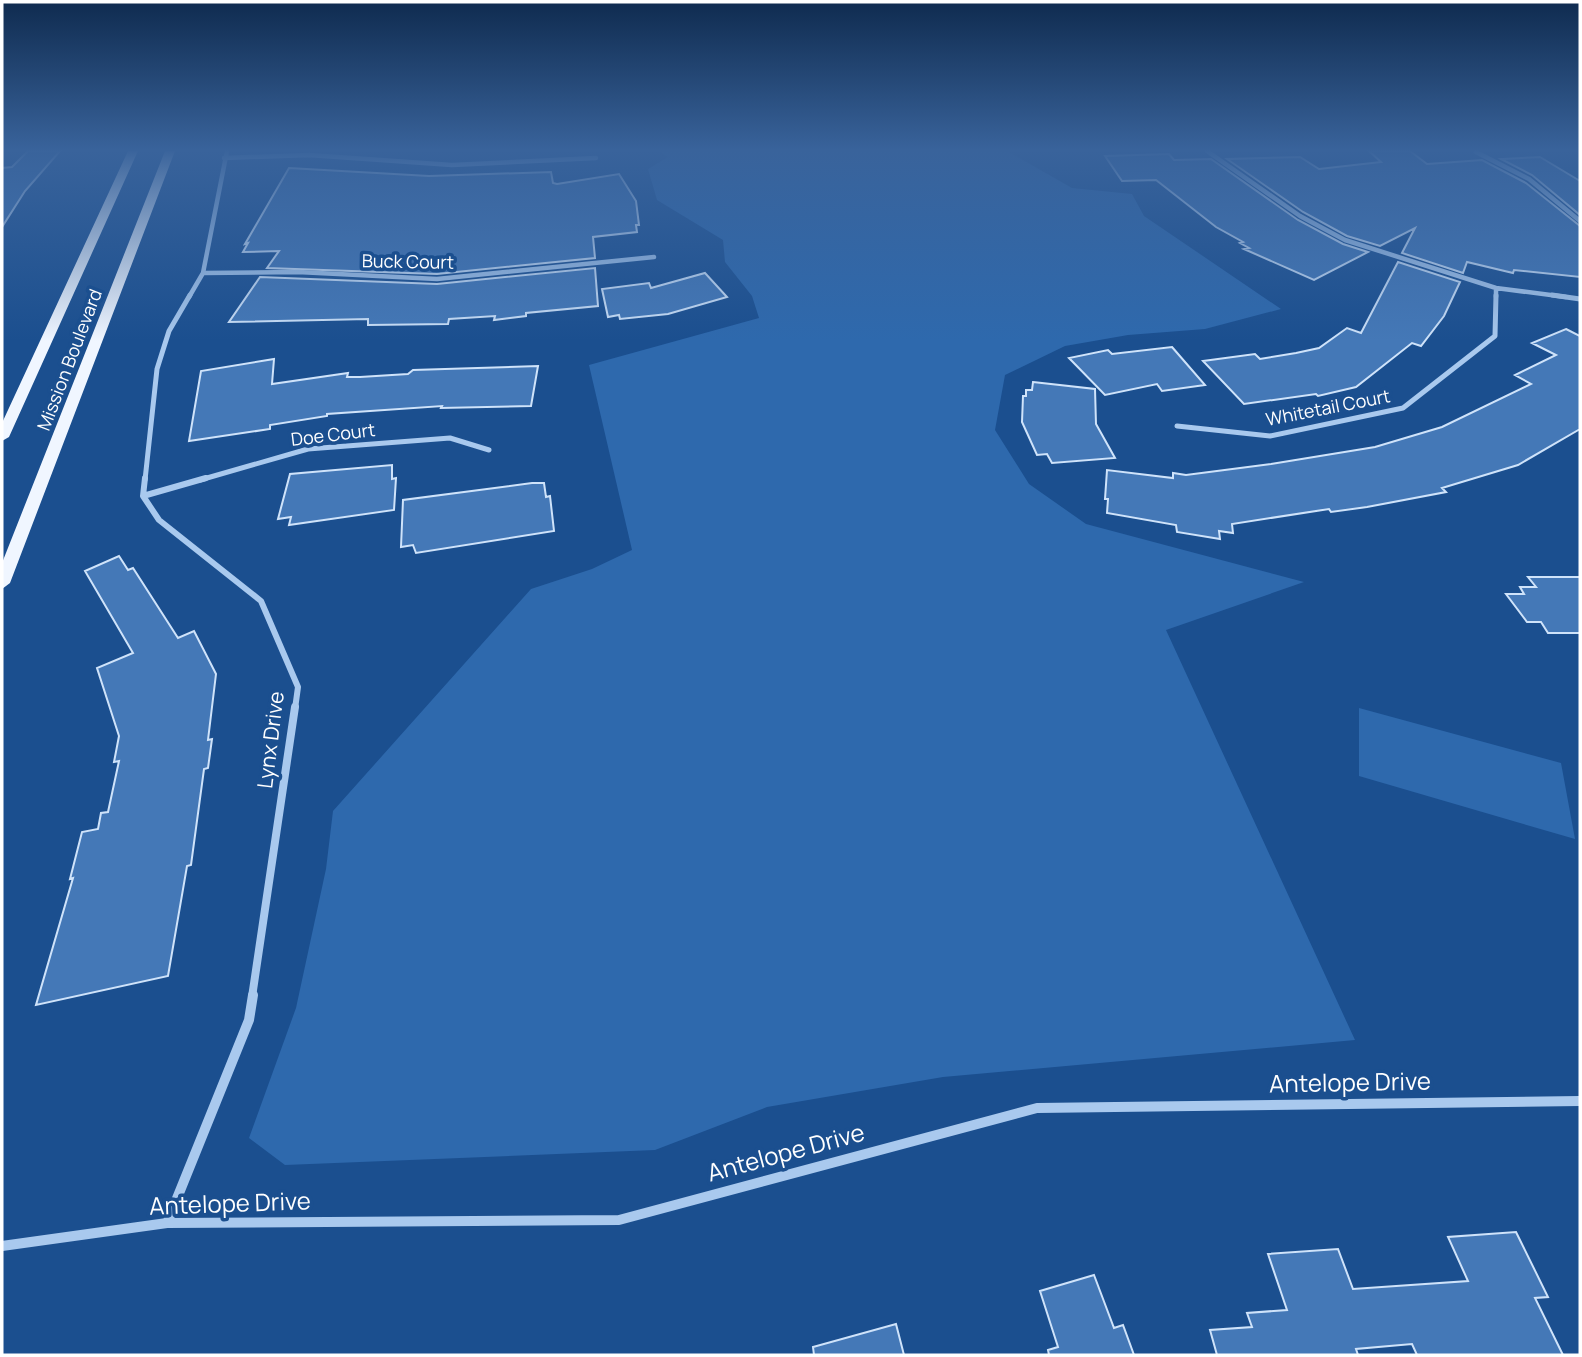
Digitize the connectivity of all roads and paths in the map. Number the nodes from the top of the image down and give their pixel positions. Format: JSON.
{"nodes":[{"id":1,"x":104,"y":214,"type":"edge"},
{"id":2,"x":145,"y":214,"type":"edge"},
{"id":3,"x":214,"y":214,"type":"edge"},
{"id":4,"x":1298,"y":214,"type":"edge"},
{"id":5,"x":654,"y":257,"type":"dead end"},
{"id":6,"x":202,"y":273,"type":"junction"},
{"id":7,"x":1496,"y":288,"type":"junction"},
{"id":8,"x":1580,"y":299,"type":"edge"},
{"id":9,"x":1177,"y":426,"type":"dead end"},
{"id":10,"x":2,"y":437,"type":"edge"},
{"id":11,"x":489,"y":450,"type":"dead end"},
{"id":12,"x":143,"y":495,"type":"junction"},
{"id":13,"x":2,"y":583,"type":"edge"},
{"id":14,"x":1580,"y":1101,"type":"edge"},
{"id":15,"x":167,"y":1223,"type":"junction"},
{"id":16,"x":2,"y":1245,"type":"edge"}],
"edges":[{"from":1,"to":10,"type":"main road","name":"Mission Boulevard"},
{"from":2,"to":13,"type":"main road","name":"Mission Boulevard"},
{"from":3,"to":6,"type":"street"},
{"from":4,"to":7,"type":"street"},
{"from":5,"to":6,"type":"street","name":"Buck Court"},
{"from":6,"to":12,"type":"street"},
{"from":7,"to":8,"type":"street"},
{"from":7,"to":9,"type":"street","name":"Whitetail Court"},
{"from":11,"to":12,"type":"street","name":"Doe Court"},
{"from":12,"to":15,"type":"street","name":"Lynx Drive"},
{"from":14,"to":15,"type":"street","name":"Antelope Drive"},
{"from":15,"to":16,"type":"street","name":"Antelope Drive"}]}
